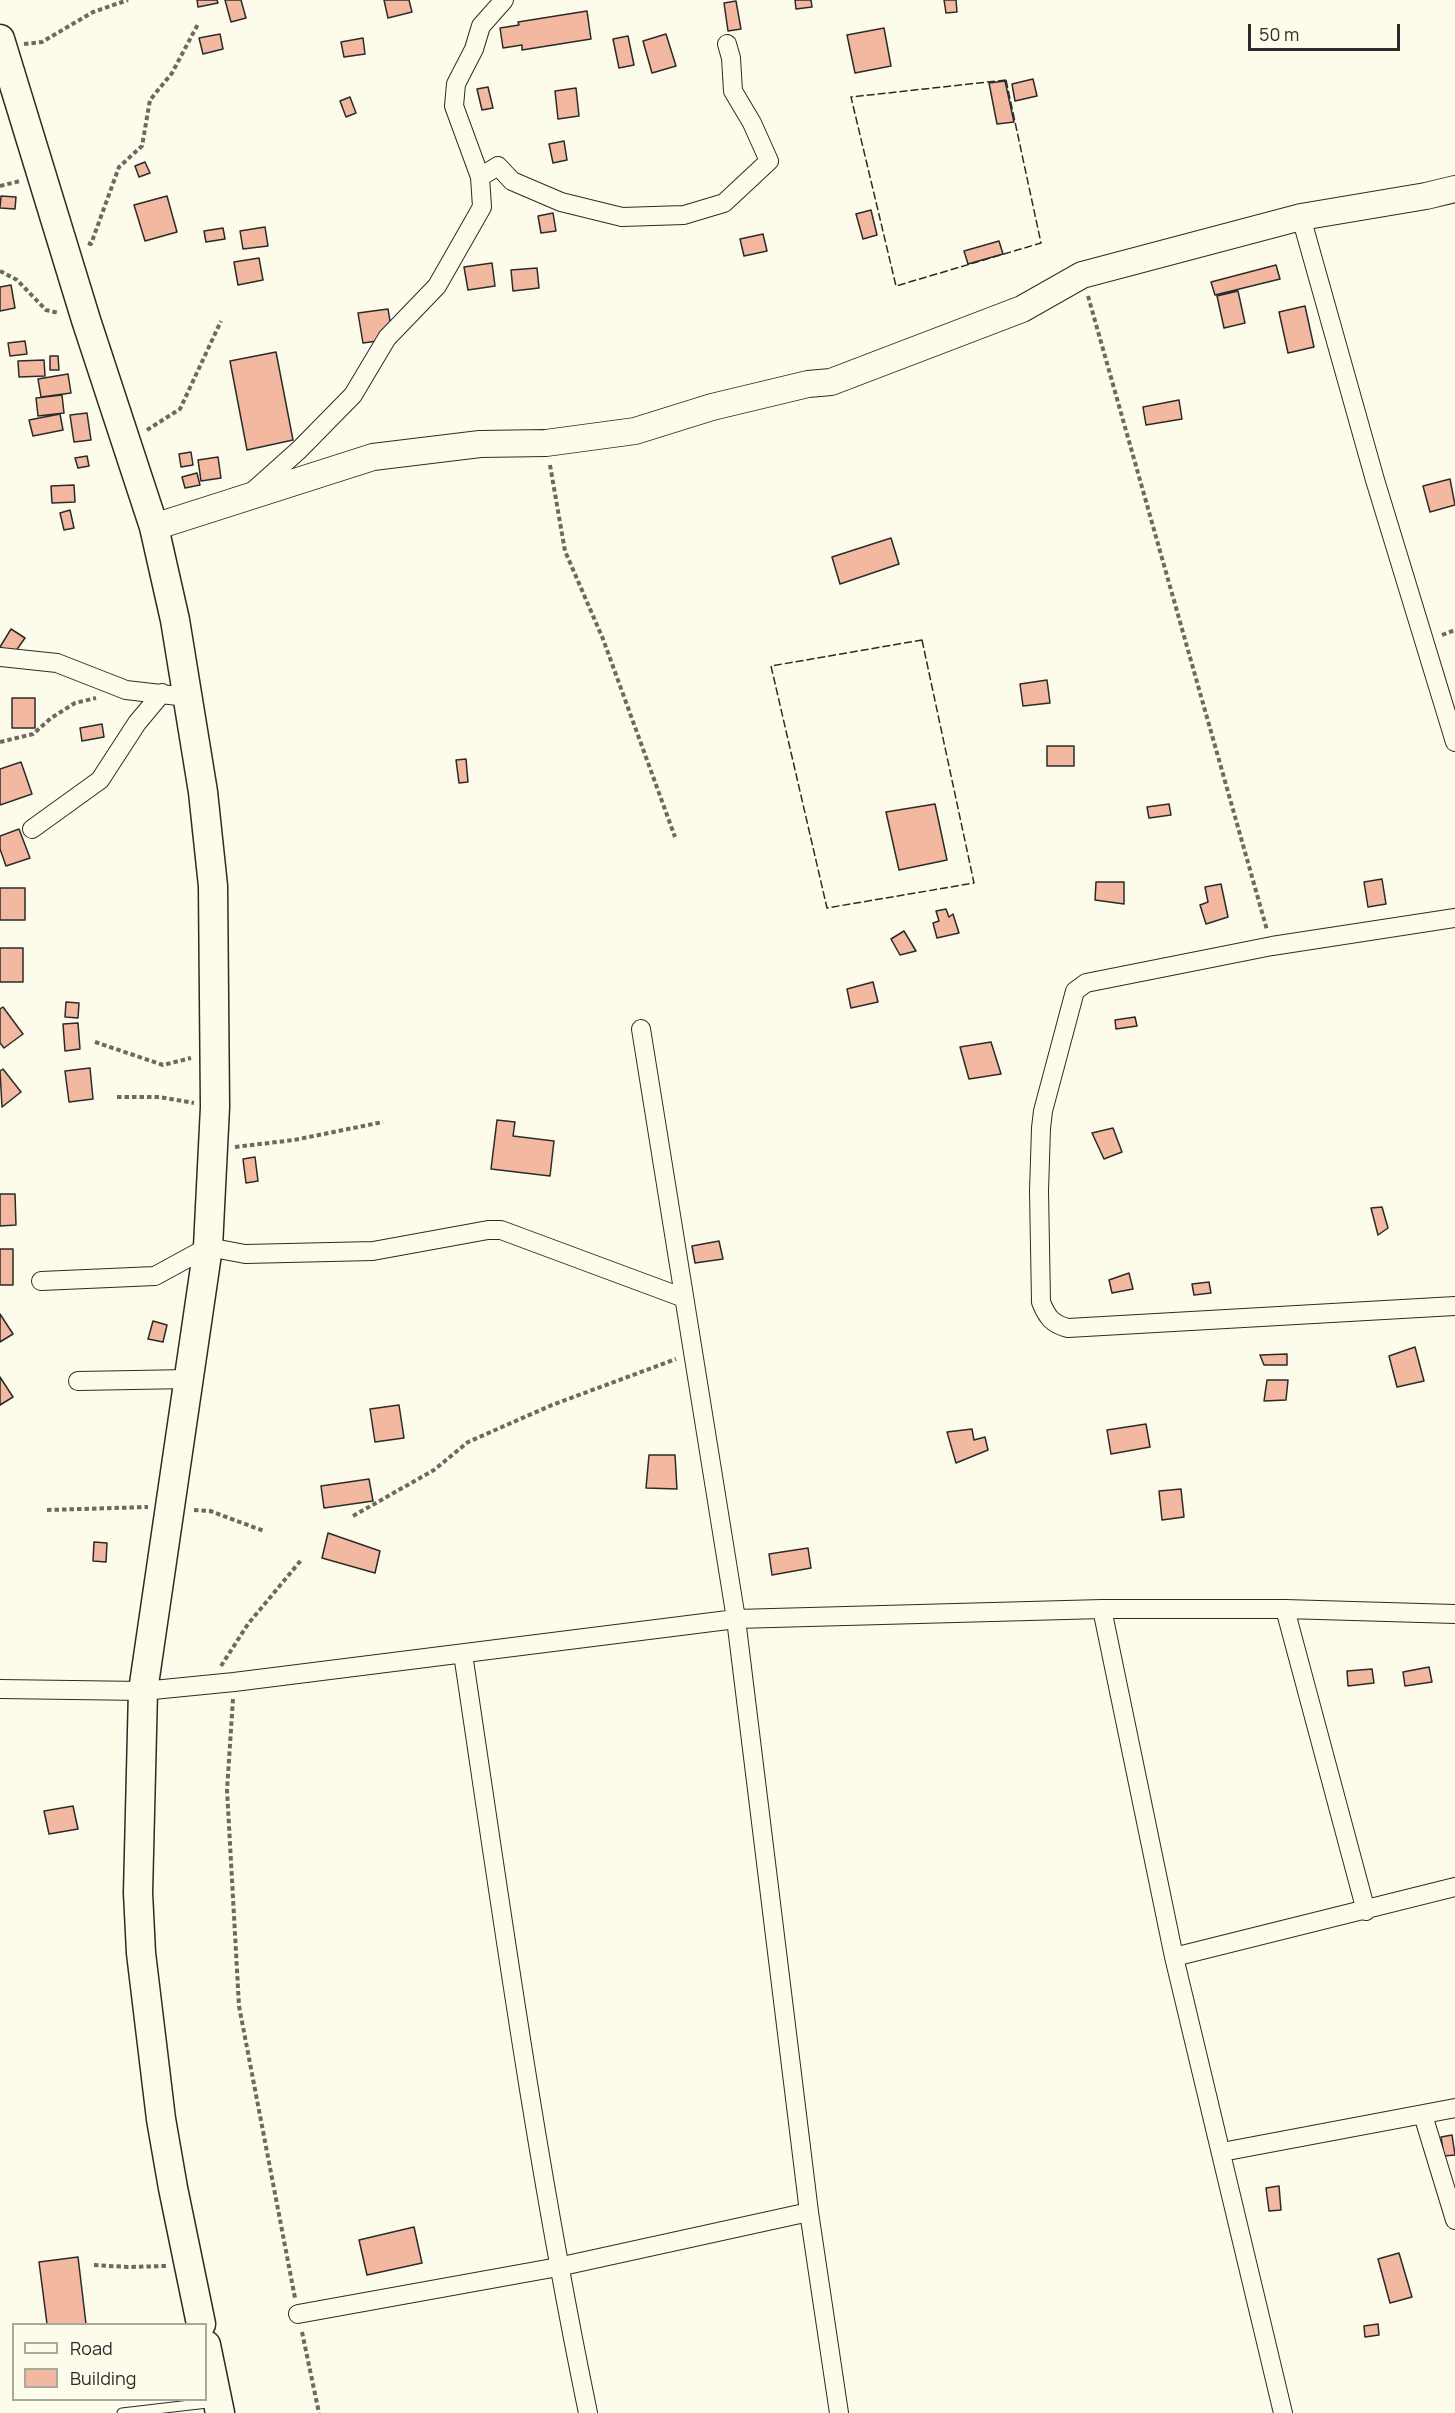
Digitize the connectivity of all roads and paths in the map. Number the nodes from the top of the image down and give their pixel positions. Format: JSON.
{"nodes":[{"id":1,"x":128,"y":0,"type":"edge"},
{"id":2,"x":504,"y":0,"type":"edge"},
{"id":3,"x":198,"y":24,"type":"dead end"},
{"id":4,"x":1,"y":43,"type":"edge"},
{"id":5,"x":727,"y":44,"type":"dead end"},
{"id":6,"x":480,"y":177,"type":"junction"},
{"id":7,"x":1455,"y":189,"type":"edge"},
{"id":8,"x":1301,"y":217,"type":"junction"},
{"id":9,"x":61,"y":235,"type":"junction"},
{"id":10,"x":0,"y":271,"type":"edge"},
{"id":11,"x":1082,"y":275,"type":"junction"},
{"id":12,"x":86,"y":320,"type":"junction"},
{"id":13,"x":221,"y":321,"type":"dead end"},
{"id":14,"x":546,"y":443,"type":"junction"},
{"id":15,"x":126,"y":444,"type":"junction"},
{"id":16,"x":245,"y":498,"type":"junction"},
{"id":17,"x":154,"y":527,"type":"junction"},
{"id":18,"x":0,"y":657,"type":"edge"},
{"id":19,"x":119,"y":689,"type":"junction"},
{"id":20,"x":174,"y":695,"type":"junction"},
{"id":21,"x":0,"y":742,"type":"edge"},
{"id":22,"x":1455,"y":742,"type":"edge"},
{"id":23,"x":32,"y":829,"type":"dead end"},
{"id":24,"x":675,"y":837,"type":"dead end"},
{"id":25,"x":1455,"y":918,"type":"edge"},
{"id":26,"x":1272,"y":946,"type":"junction"},
{"id":27,"x":641,"y":1029,"type":"dead end"},
{"id":28,"x":95,"y":1042,"type":"dead end"},
{"id":29,"x":215,"y":1052,"type":"junction"},
{"id":30,"x":117,"y":1097,"type":"dead end"},
{"id":31,"x":215,"y":1107,"type":"junction"},
{"id":32,"x":382,"y":1122,"type":"dead end"},
{"id":33,"x":213,"y":1149,"type":"junction"},
{"id":34,"x":208,"y":1247,"type":"junction"},
{"id":35,"x":41,"y":1281,"type":"dead end"},
{"id":36,"x":684,"y":1298,"type":"junction"},
{"id":37,"x":1455,"y":1306,"type":"edge"},
{"id":38,"x":693,"y":1352,"type":"junction"},
{"id":39,"x":189,"y":1379,"type":"junction"},
{"id":40,"x":78,"y":1381,"type":"dead end"},
{"id":41,"x":353,"y":1516,"type":"dead end"},
{"id":42,"x":302,"y":1559,"type":"dead end"},
{"id":43,"x":1285,"y":1609,"type":"junction"},
{"id":44,"x":1102,"y":1610,"type":"junction"},
{"id":45,"x":1455,"y":1614,"type":"edge"},
{"id":46,"x":736,"y":1619,"type":"junction"},
{"id":47,"x":463,"y":1654,"type":"junction"},
{"id":48,"x":234,"y":1682,"type":"junction"},
{"id":49,"x":210,"y":1685,"type":"junction"},
{"id":50,"x":0,"y":1689,"type":"edge"},
{"id":51,"x":143,"y":1691,"type":"junction"},
{"id":52,"x":1455,"y":1887,"type":"edge"},
{"id":53,"x":1366,"y":1911,"type":"junction"},
{"id":54,"x":1174,"y":1957,"type":"junction"},
{"id":55,"x":1455,"y":2108,"type":"edge"},
{"id":56,"x":1424,"y":2115,"type":"junction"},
{"id":57,"x":1222,"y":2152,"type":"junction"},
{"id":58,"x":809,"y":2212,"type":"junction"},
{"id":59,"x":1455,"y":2220,"type":"edge"},
{"id":60,"x":94,"y":2265,"type":"dead end"},
{"id":61,"x":188,"y":2265,"type":"junction"},
{"id":62,"x":558,"y":2267,"type":"junction"},
{"id":63,"x":298,"y":2314,"type":"junction"},
{"id":64,"x":201,"y":2323,"type":"edge"},
{"id":65,"x":207,"y":2351,"type":"edge"},
{"id":66,"x":219,"y":2408,"type":"edge"},
{"id":67,"x":122,"y":2413,"type":"edge"},
{"id":68,"x":319,"y":2413,"type":"edge"},
{"id":69,"x":588,"y":2413,"type":"edge"},
{"id":70,"x":839,"y":2413,"type":"edge"},
{"id":71,"x":1283,"y":2413,"type":"edge"}],
"edges":[{"from":1,"to":4,"type":"path"},
{"from":2,"to":6,"type":"street"},
{"from":3,"to":9,"type":"path"},
{"from":4,"to":9,"type":"main road"},
{"from":5,"to":6,"type":"street"},
{"from":6,"to":16,"type":"street"},
{"from":7,"to":8,"type":"street"},
{"from":8,"to":11,"type":"street"},
{"from":8,"to":22,"type":"street"},
{"from":9,"to":12,"type":"main road"},
{"from":10,"to":12,"type":"path"},
{"from":11,"to":14,"type":"street"},
{"from":11,"to":26,"type":"path"},
{"from":12,"to":15,"type":"main road"},
{"from":13,"to":15,"type":"path"},
{"from":14,"to":16,"type":"street"},
{"from":14,"to":24,"type":"path"},
{"from":15,"to":17,"type":"main road"},
{"from":16,"to":17,"type":"street"},
{"from":17,"to":20,"type":"main road"},
{"from":18,"to":19,"type":"street"},
{"from":19,"to":20,"type":"street"},
{"from":19,"to":21,"type":"path"},
{"from":20,"to":23,"type":"street"},
{"from":20,"to":29,"type":"main road"},
{"from":25,"to":26,"type":"street"},
{"from":26,"to":37,"type":"street"},
{"from":27,"to":36,"type":"street"},
{"from":28,"to":29,"type":"path"},
{"from":29,"to":31,"type":"main road"},
{"from":30,"to":31,"type":"path"},
{"from":31,"to":33,"type":"main road"},
{"from":32,"to":33,"type":"path"},
{"from":33,"to":34,"type":"main road"},
{"from":34,"to":35,"type":"street"},
{"from":34,"to":36,"type":"street"},
{"from":34,"to":39,"type":"main road"},
{"from":36,"to":38,"type":"street"},
{"from":38,"to":41,"type":"path"},
{"from":38,"to":46,"type":"street"},
{"from":39,"to":40,"type":"street"},
{"from":39,"to":51,"type":"main road"},
{"from":42,"to":49,"type":"path"},
{"from":43,"to":44,"type":"street"},
{"from":43,"to":45,"type":"street"},
{"from":43,"to":53,"type":"street"},
{"from":44,"to":46,"type":"street"},
{"from":44,"to":54,"type":"street"},
{"from":46,"to":47,"type":"street"},
{"from":46,"to":58,"type":"street"},
{"from":47,"to":48,"type":"street"},
{"from":47,"to":62,"type":"street"},
{"from":48,"to":49,"type":"street"},
{"from":48,"to":63,"type":"path"},
{"from":49,"to":51,"type":"street"},
{"from":50,"to":51,"type":"street"},
{"from":51,"to":61,"type":"main road"},
{"from":52,"to":53,"type":"street"},
{"from":53,"to":54,"type":"street"},
{"from":54,"to":57,"type":"street"},
{"from":55,"to":56,"type":"street"},
{"from":56,"to":57,"type":"street"},
{"from":56,"to":59,"type":"street"},
{"from":57,"to":71,"type":"street"},
{"from":58,"to":62,"type":"street"},
{"from":58,"to":70,"type":"street"},
{"from":60,"to":61,"type":"path"},
{"from":61,"to":64,"type":"main road"},
{"from":62,"to":63,"type":"street"},
{"from":62,"to":69,"type":"street"},
{"from":63,"to":68,"type":"path"},
{"from":65,"to":66,"type":"main road"},
{"from":66,"to":67,"type":"lane"}]}
